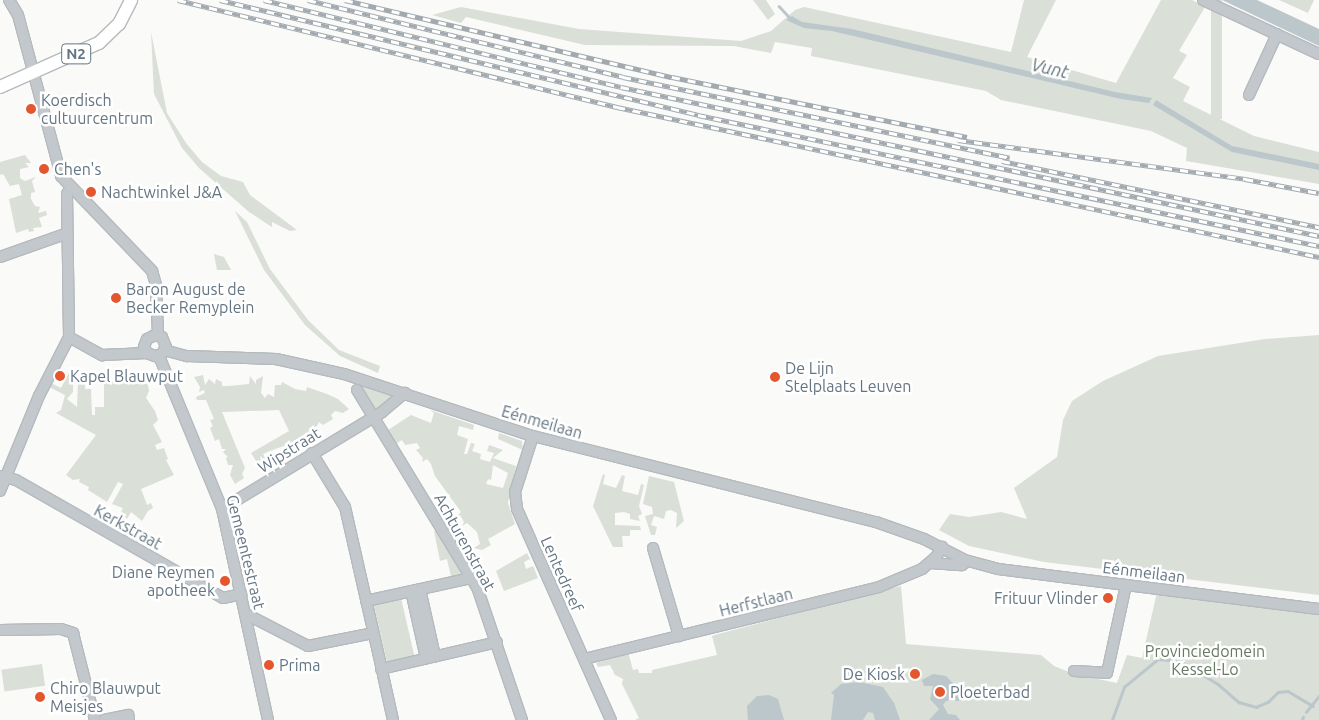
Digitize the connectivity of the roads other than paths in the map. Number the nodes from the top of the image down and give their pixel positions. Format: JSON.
{"nodes":[{"id":1,"x":9,"y":0,"type":"edge"},
{"id":2,"x":124,"y":0,"type":"edge"},
{"id":3,"x":131,"y":0,"type":"edge"},
{"id":4,"x":1203,"y":0,"type":"edge"},
{"id":5,"x":115,"y":29,"type":"junction"},
{"id":6,"x":1277,"y":34,"type":"junction"},
{"id":7,"x":1319,"y":54,"type":"edge"},
{"id":8,"x":33,"y":73,"type":"junction"},
{"id":9,"x":0,"y":87,"type":"edge"},
{"id":10,"x":1249,"y":95,"type":"dead end"},
{"id":11,"x":71,"y":187,"type":"junction"},
{"id":12,"x":68,"y":233,"type":"junction"},
{"id":13,"x":0,"y":257,"type":"edge"},
{"id":14,"x":155,"y":336,"type":"junction"},
{"id":15,"x":69,"y":337,"type":"junction"},
{"id":16,"x":147,"y":353,"type":"junction"},
{"id":17,"x":161,"y":353,"type":"junction"},
{"id":18,"x":178,"y":355,"type":"junction"},
{"id":19,"x":165,"y":369,"type":"junction"},
{"id":20,"x":357,"y":390,"type":"dead end"},
{"id":21,"x":405,"y":393,"type":"junction"},
{"id":22,"x":373,"y":416,"type":"junction"},
{"id":23,"x":533,"y":436,"type":"junction"},
{"id":24,"x":312,"y":453,"type":"junction"},
{"id":25,"x":3,"y":476,"type":"edge"},
{"id":26,"x":0,"y":491,"type":"edge"},
{"id":27,"x":222,"y":509,"type":"junction"},
{"id":28,"x":653,"y":548,"type":"dead end"},
{"id":29,"x":940,"y":550,"type":"junction"},
{"id":30,"x":930,"y":563,"type":"junction"},
{"id":31,"x":962,"y":563,"type":"junction"},
{"id":32,"x":471,"y":578,"type":"junction"},
{"id":33,"x":1126,"y":585,"type":"junction"},
{"id":34,"x":415,"y":590,"type":"junction"},
{"id":35,"x":242,"y":594,"type":"junction"},
{"id":36,"x":366,"y":601,"type":"junction"},
{"id":37,"x":1319,"y":609,"type":"edge"},
{"id":38,"x":246,"y":614,"type":"junction"},
{"id":39,"x":0,"y":630,"type":"edge"},
{"id":40,"x":373,"y":633,"type":"junction"},
{"id":41,"x":679,"y":636,"type":"junction"},
{"id":42,"x":497,"y":642,"type":"junction"},
{"id":43,"x":430,"y":657,"type":"junction"},
{"id":44,"x":584,"y":659,"type":"junction"},
{"id":45,"x":1074,"y":670,"type":"dead end"},
{"id":46,"x":382,"y":673,"type":"junction"},
{"id":47,"x":95,"y":720,"type":"edge"},
{"id":48,"x":104,"y":720,"type":"edge"},
{"id":49,"x":129,"y":720,"type":"edge"},
{"id":50,"x":268,"y":720,"type":"edge"},
{"id":51,"x":392,"y":720,"type":"edge"},
{"id":52,"x":522,"y":720,"type":"edge"},
{"id":53,"x":611,"y":720,"type":"edge"}],
"edges":[{"from":1,"to":8,"type":"street"},
{"from":2,"to":5,"type":"main road"},
{"from":3,"to":5,"type":"main road","number":"N2"},
{"from":4,"to":6,"type":"street"},
{"from":5,"to":8,"type":"main road","number":"N2"},
{"from":6,"to":7,"type":"street"},
{"from":6,"to":10,"type":"street"},
{"from":8,"to":9,"type":"main road","number":"N2"},
{"from":8,"to":11,"type":"street"},
{"from":11,"to":12,"type":"street"},
{"from":11,"to":14,"type":"street"},
{"from":12,"to":13,"type":"street"},
{"from":12,"to":15,"type":"street"},
{"from":14,"to":16,"type":"street"},
{"from":14,"to":17,"type":"street"},
{"from":15,"to":16,"type":"street"},
{"from":15,"to":25,"type":"street"},
{"from":16,"to":17,"type":"street"},
{"from":17,"to":18,"type":"street","name":"Eénmeilaan"},
{"from":17,"to":19,"type":"street","name":"Gemeentestraat"},
{"from":18,"to":19,"type":"street"},
{"from":18,"to":21,"type":"street","name":"Eénmeilaan"},
{"from":19,"to":27,"type":"street","name":"Gemeentestraat"},
{"from":20,"to":22,"type":"street"},
{"from":21,"to":22,"type":"street","name":"Wipstraat"},
{"from":21,"to":23,"type":"street","name":"Eénmeilaan"},
{"from":22,"to":24,"type":"street","name":"Wipstraat"},
{"from":22,"to":32,"type":"street","name":"Achturenstraat"},
{"from":23,"to":29,"type":"street","name":"Eénmeilaan"},
{"from":23,"to":44,"type":"street","name":"Lentedreef"},
{"from":24,"to":27,"type":"street","name":"Wipstraat"},
{"from":24,"to":36,"type":"street"},
{"from":25,"to":26,"type":"street"},
{"from":25,"to":35,"type":"street","name":"Kerkstraat"},
{"from":27,"to":35,"type":"street","name":"Gemeentestraat"},
{"from":28,"to":41,"type":"street"},
{"from":29,"to":30,"type":"street","name":"Herfstlaan"},
{"from":29,"to":31,"type":"street","name":"Eénmeilaan"},
{"from":30,"to":31,"type":"street","name":"Herfstlaan"},
{"from":30,"to":41,"type":"street","name":"Herfstlaan"},
{"from":31,"to":33,"type":"street","name":"Eénmeilaan"},
{"from":32,"to":34,"type":"street"},
{"from":32,"to":42,"type":"street","name":"Achturenstraat"},
{"from":33,"to":37,"type":"street","name":"Eénmeilaan"},
{"from":33,"to":45,"type":"street"},
{"from":34,"to":36,"type":"street"},
{"from":34,"to":43,"type":"street"},
{"from":35,"to":38,"type":"street","name":"Gemeentestraat"},
{"from":36,"to":40,"type":"street"},
{"from":38,"to":40,"type":"street"},
{"from":38,"to":50,"type":"street","name":"Gemeentestraat"},
{"from":39,"to":47,"type":"street"},
{"from":40,"to":46,"type":"street"},
{"from":41,"to":44,"type":"street","name":"Herfstlaan"},
{"from":42,"to":43,"type":"street"},
{"from":42,"to":52,"type":"street","name":"Achturenstraat"},
{"from":43,"to":46,"type":"street"},
{"from":44,"to":53,"type":"street","name":"Lentedreef"},
{"from":46,"to":51,"type":"street"},
{"from":48,"to":49,"type":"street"}]}
